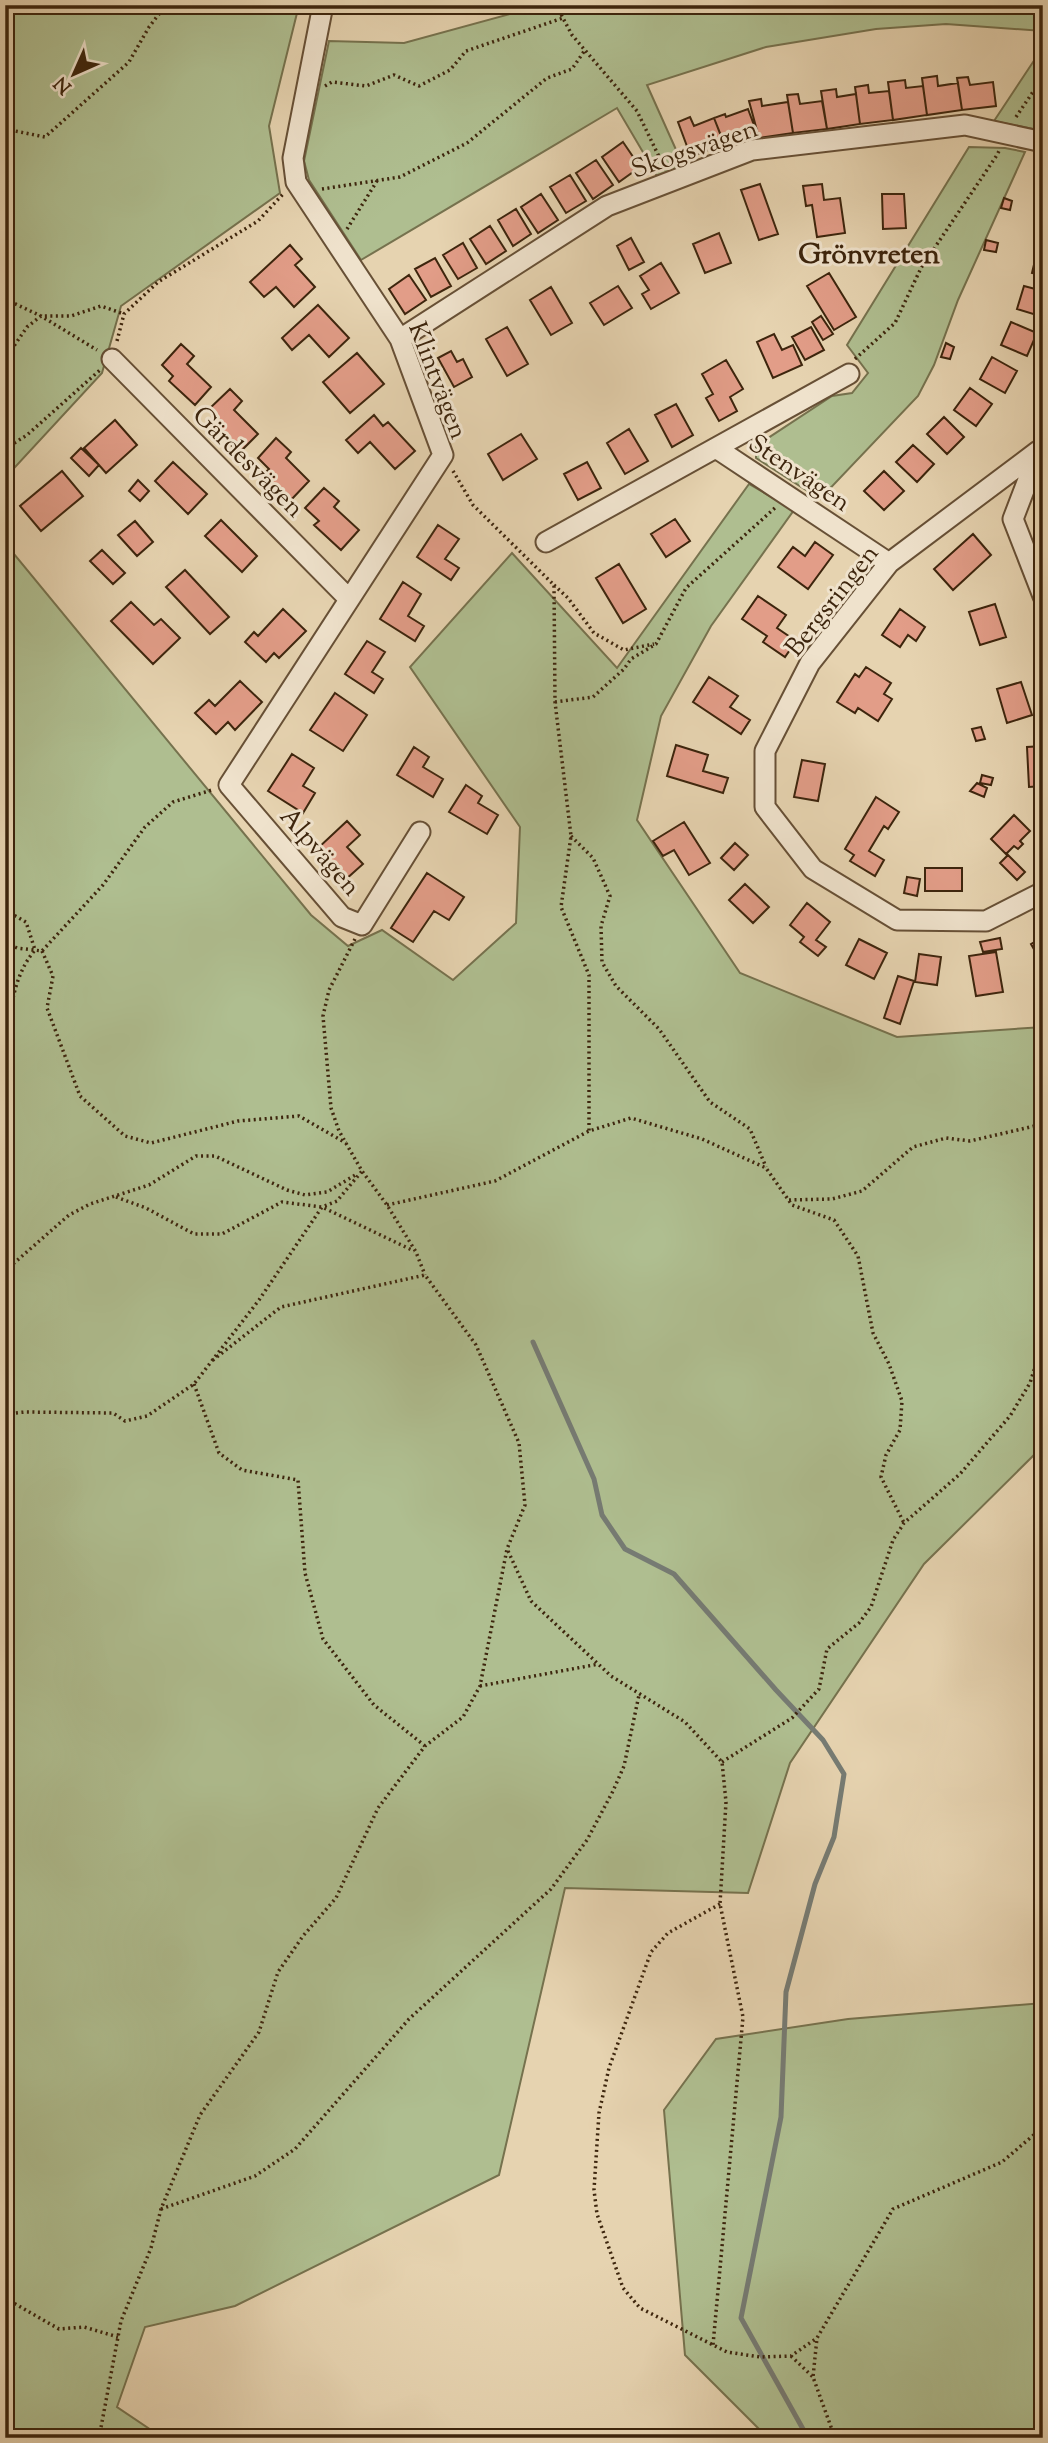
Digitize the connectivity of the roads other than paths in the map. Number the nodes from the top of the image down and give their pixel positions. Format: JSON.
{"nodes":[{"id":1,"x":323,"y":5,"type":"edge"},
{"id":2,"x":1043,"y":142,"type":"edge"},
{"id":3,"x":400,"y":339,"type":"junction"},
{"id":4,"x":112,"y":359,"type":"road end"},
{"id":5,"x":849,"y":374,"type":"road end"},
{"id":6,"x":1041,"y":446,"type":"edge"},
{"id":7,"x":716,"y":448,"type":"junction"},
{"id":8,"x":546,"y":542,"type":"dead end"},
{"id":9,"x":889,"y":563,"type":"junction"},
{"id":10,"x":1043,"y":596,"type":"edge"},
{"id":11,"x":349,"y":599,"type":"junction"},
{"id":12,"x":229,"y":785,"type":"joint"},
{"id":13,"x":421,"y":832,"type":"dead end"},
{"id":14,"x":1043,"y":892,"type":"edge"}],
"edges":[{"from":1,"to":3,"type":"street","name":"Klintvägen"},
{"from":2,"to":3,"type":"street","name":"Skogsvägen"},
{"from":3,"to":11,"type":"street","name":"Klintvägen"},
{"from":4,"to":11,"type":"street","name":"Gärdesvägen"},
{"from":5,"to":7,"type":"street","name":"Stenvägen"},
{"from":6,"to":9,"type":"street","name":"Bergsringen"},
{"from":6,"to":10,"type":"street","name":"Bergsringen"},
{"from":7,"to":8,"type":"street","name":"Stenvägen"},
{"from":7,"to":9,"type":"street","name":"Stenvägen"},
{"from":9,"to":14,"type":"street","name":"Bergsringen"},
{"from":11,"to":12,"type":"street","name":"Klintvägen"},
{"from":12,"to":13,"type":"street","name":"Alpvägen"}]}
